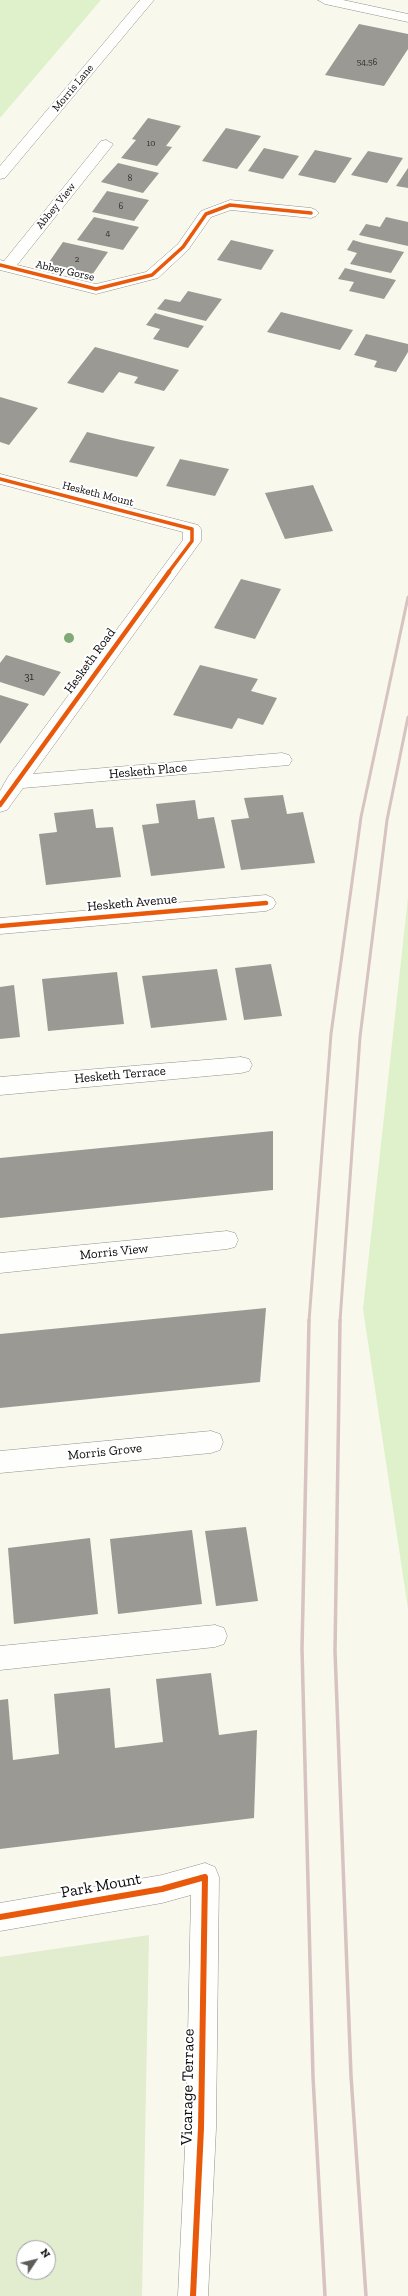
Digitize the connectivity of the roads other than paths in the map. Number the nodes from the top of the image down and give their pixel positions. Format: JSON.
{"nodes":[{"id":1,"x":147,"y":0,"type":"edge"},
{"id":2,"x":325,"y":0,"type":"edge"},
{"id":3,"x":408,"y":18,"type":"edge"},
{"id":4,"x":106,"y":144,"type":"dead end"},
{"id":5,"x":0,"y":175,"type":"edge"},
{"id":6,"x":311,"y":213,"type":"dead end"},
{"id":7,"x":3,"y":266,"type":"edge"},
{"id":8,"x":0,"y":480,"type":"edge"},
{"id":9,"x":192,"y":529,"type":"joint"},
{"id":10,"x":282,"y":760,"type":"dead end"},
{"id":11,"x":15,"y":782,"type":"junction"},
{"id":12,"x":0,"y":805,"type":"edge"},
{"id":13,"x":266,"y":903,"type":"dead end"},
{"id":14,"x":0,"y":926,"type":"edge"},
{"id":15,"x":241,"y":1064,"type":"dead end"},
{"id":16,"x":0,"y":1086,"type":"edge"},
{"id":17,"x":227,"y":1240,"type":"dead end"},
{"id":18,"x":0,"y":1263,"type":"edge"},
{"id":19,"x":211,"y":1442,"type":"dead end"},
{"id":20,"x":0,"y":1462,"type":"edge"},
{"id":21,"x":215,"y":1636,"type":"dead end"},
{"id":22,"x":0,"y":1658,"type":"edge"},
{"id":23,"x":205,"y":1877,"type":"joint"},
{"id":24,"x":0,"y":1917,"type":"edge"},
{"id":25,"x":193,"y":2296,"type":"edge"}],
"edges":[{"from":1,"to":5,"type":"street","name":"Morris Lane"},
{"from":2,"to":3,"type":"lane"},
{"from":4,"to":7,"type":"street","name":"Abbey View"},
{"from":6,"to":7,"type":"street","name":"Abbey Gorse"},
{"from":8,"to":9,"type":"street","name":"Hesketh Mount"},
{"from":9,"to":11,"type":"street","name":"Hesketh Road"},
{"from":10,"to":11,"type":"street","name":"Hesketh Place"},
{"from":11,"to":12,"type":"street","name":"Hesketh Road"},
{"from":13,"to":14,"type":"street","name":"Hesketh Avenue"},
{"from":15,"to":16,"type":"street","name":"Hesketh Terrace"},
{"from":17,"to":18,"type":"street","name":"Morris View"},
{"from":19,"to":20,"type":"street","name":"Morris Grove"},
{"from":21,"to":22,"type":"lane"},
{"from":23,"to":24,"type":"street","name":"Park Mount"},
{"from":23,"to":25,"type":"street","name":"Vicarage Terrace"}]}
